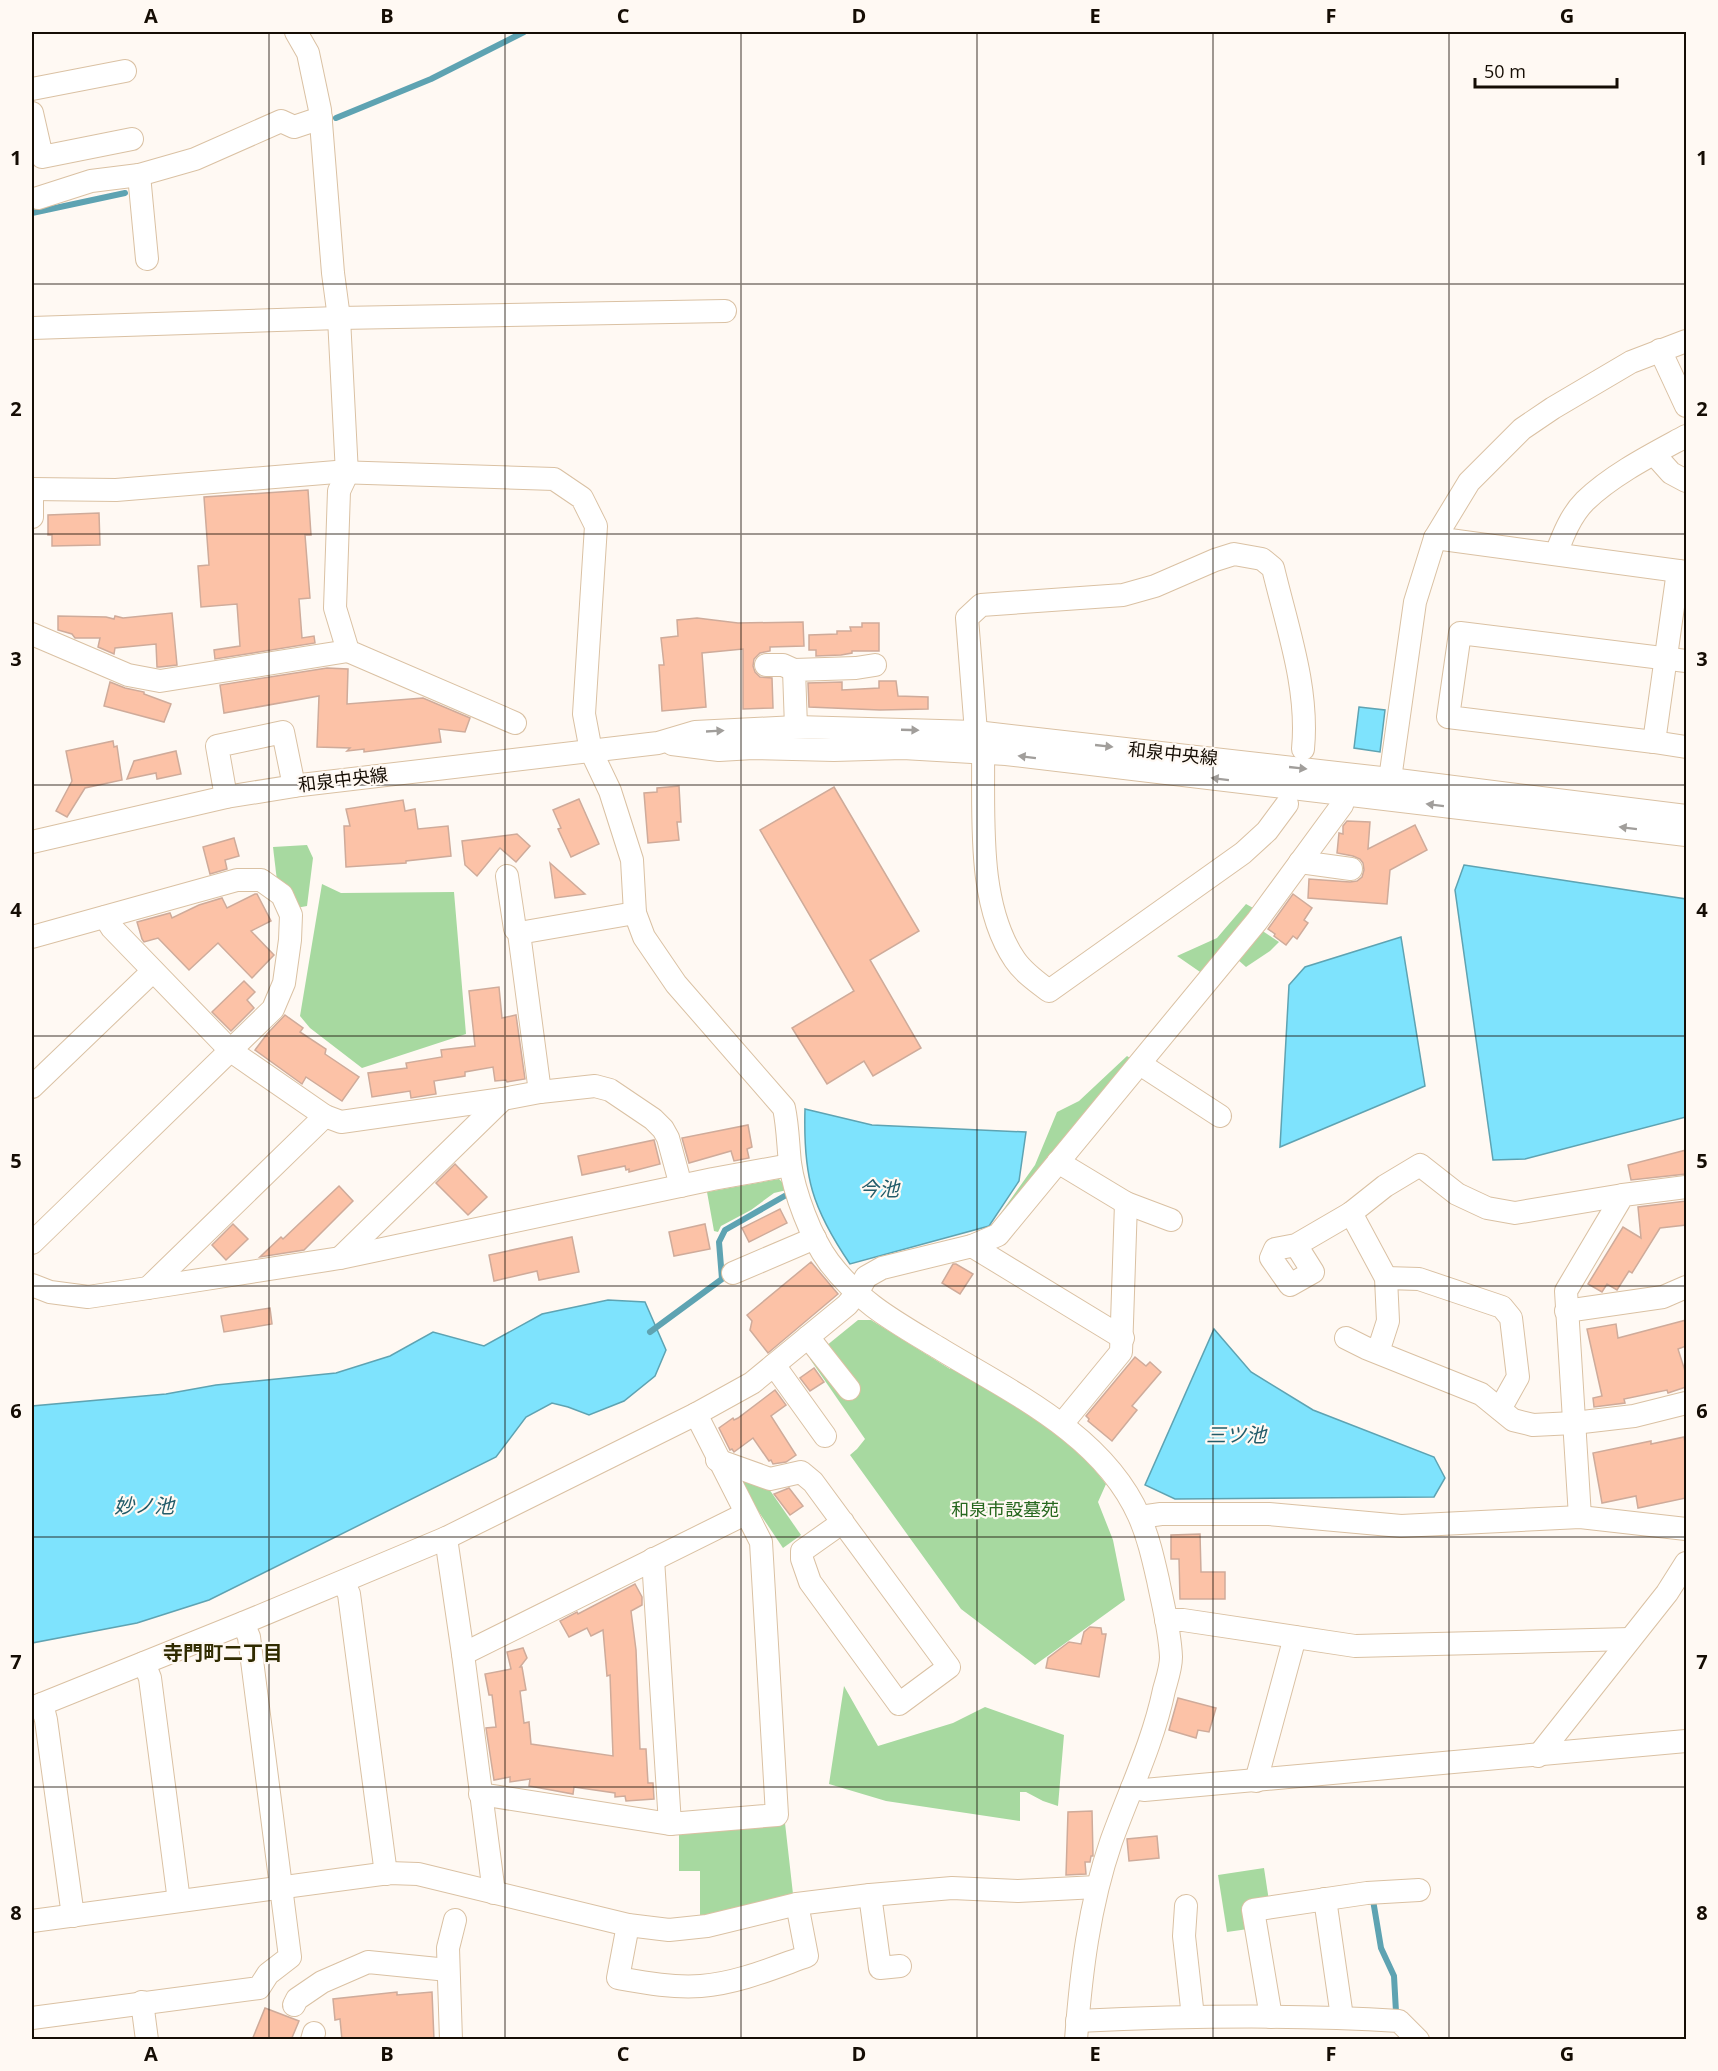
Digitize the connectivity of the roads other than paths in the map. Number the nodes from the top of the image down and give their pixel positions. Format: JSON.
{"nodes":[{"id":1,"x":296,"y":32,"type":"edge"},
{"id":2,"x":125,"y":70,"type":"dead end"},
{"id":3,"x":32,"y":89,"type":"edge"},
{"id":4,"x":32,"y":113,"type":"edge"},
{"id":5,"x":321,"y":118,"type":"junction"},
{"id":6,"x":132,"y":139,"type":"dead end"},
{"id":7,"x":139,"y":175,"type":"junction"},
{"id":8,"x":38,"y":198,"type":"dead end"},
{"id":9,"x":147,"y":259,"type":"dead end"},
{"id":10,"x":725,"y":311,"type":"dead end"},
{"id":11,"x":339,"y":318,"type":"junction"},
{"id":12,"x":32,"y":332,"type":"edge"},
{"id":13,"x":1686,"y":341,"type":"edge"},
{"id":14,"x":1659,"y":350,"type":"junction"},
{"id":15,"x":1686,"y":406,"type":"edge"},
{"id":16,"x":1686,"y":435,"type":"edge"},
{"id":17,"x":1654,"y":454,"type":"junction"},
{"id":18,"x":346,"y":474,"type":"junction"},
{"id":19,"x":1686,"y":482,"type":"edge"},
{"id":20,"x":32,"y":489,"type":"edge"},
{"id":21,"x":32,"y":500,"type":"edge"},
{"id":22,"x":32,"y":517,"type":"edge"},
{"id":23,"x":1435,"y":538,"type":"junction"},
{"id":24,"x":1556,"y":554,"type":"junction"},
{"id":25,"x":1682,"y":571,"type":"edge"},
{"id":26,"x":32,"y":634,"type":"edge"},
{"id":27,"x":348,"y":651,"type":"junction"},
{"id":28,"x":1664,"y":658,"type":"junction"},
{"id":29,"x":1686,"y":661,"type":"edge"},
{"id":30,"x":766,"y":664,"type":"dead end"},
{"id":31,"x":794,"y":670,"type":"junction"},
{"id":32,"x":862,"y":672,"type":"dead end"},
{"id":33,"x":515,"y":723,"type":"dead end"},
{"id":34,"x":796,"y":727,"type":"junction"},
{"id":35,"x":1654,"y":742,"type":"junction"},
{"id":36,"x":658,"y":743,"type":"junction"},
{"id":37,"x":979,"y":743,"type":"junction"},
{"id":38,"x":1686,"y":747,"type":"edge"},
{"id":39,"x":1302,"y":748,"type":"dead end"},
{"id":40,"x":591,"y":751,"type":"junction"},
{"id":41,"x":1390,"y":779,"type":"junction"},
{"id":42,"x":294,"y":786,"type":"junction"},
{"id":43,"x":1346,"y":794,"type":"junction"},
{"id":44,"x":226,"y":797,"type":"junction"},
{"id":45,"x":1287,"y":804,"type":"dead end"},
{"id":46,"x":1686,"y":816,"type":"edge"},
{"id":47,"x":1686,"y":836,"type":"edge"},
{"id":48,"x":32,"y":842,"type":"edge"},
{"id":49,"x":1300,"y":862,"type":"junction"},
{"id":50,"x":1351,"y":869,"type":"dead end"},
{"id":51,"x":507,"y":876,"type":"dead end"},
{"id":52,"x":635,"y":913,"type":"junction"},
{"id":53,"x":105,"y":916,"type":"junction"},
{"id":54,"x":519,"y":933,"type":"junction"},
{"id":55,"x":32,"y":937,"type":"edge"},
{"id":56,"x":153,"y":971,"type":"junction"},
{"id":57,"x":231,"y":1051,"type":"junction"},
{"id":58,"x":1140,"y":1064,"type":"junction"},
{"id":59,"x":32,"y":1087,"type":"edge"},
{"id":60,"x":540,"y":1092,"type":"junction"},
{"id":61,"x":502,"y":1099,"type":"junction"},
{"id":62,"x":325,"y":1116,"type":"junction"},
{"id":63,"x":1220,"y":1116,"type":"dead end"},
{"id":64,"x":1058,"y":1162,"type":"junction"},
{"id":65,"x":790,"y":1165,"type":"junction"},
{"id":66,"x":681,"y":1186,"type":"junction"},
{"id":67,"x":1686,"y":1187,"type":"edge"},
{"id":68,"x":1623,"y":1195,"type":"junction"},
{"id":69,"x":1126,"y":1203,"type":"junction"},
{"id":70,"x":1351,"y":1214,"type":"junction"},
{"id":71,"x":1171,"y":1220,"type":"dead end"},
{"id":72,"x":815,"y":1238,"type":"junction"},
{"id":73,"x":32,"y":1243,"type":"edge"},
{"id":74,"x":1296,"y":1245,"type":"dead end"},
{"id":75,"x":972,"y":1246,"type":"junction"},
{"id":76,"x":340,"y":1258,"type":"junction"},
{"id":77,"x":733,"y":1273,"type":"dead end"},
{"id":78,"x":1386,"y":1278,"type":"junction"},
{"id":79,"x":1686,"y":1287,"type":"edge"},
{"id":80,"x":148,"y":1288,"type":"junction"},
{"id":81,"x":41,"y":1289,"type":"edge"},
{"id":82,"x":857,"y":1293,"type":"junction"},
{"id":83,"x":32,"y":1306,"type":"edge"},
{"id":84,"x":1566,"y":1311,"type":"junction"},
{"id":85,"x":808,"y":1337,"type":"junction"},
{"id":86,"x":1123,"y":1338,"type":"junction"},
{"id":87,"x":1347,"y":1338,"type":"dead end"},
{"id":88,"x":1378,"y":1352,"type":"junction"},
{"id":89,"x":774,"y":1365,"type":"junction"},
{"id":90,"x":849,"y":1389,"type":"dead end"},
{"id":91,"x":1686,"y":1403,"type":"edge"},
{"id":92,"x":1500,"y":1409,"type":"junction"},
{"id":93,"x":696,"y":1414,"type":"junction"},
{"id":94,"x":1574,"y":1423,"type":"junction"},
{"id":95,"x":1062,"y":1424,"type":"junction"},
{"id":96,"x":825,"y":1436,"type":"dead end"},
{"id":97,"x":717,"y":1460,"type":"junction"},
{"id":98,"x":745,"y":1514,"type":"junction"},
{"id":99,"x":1140,"y":1517,"type":"junction"},
{"id":100,"x":1580,"y":1517,"type":"junction"},
{"id":101,"x":843,"y":1522,"type":"junction"},
{"id":102,"x":1686,"y":1529,"type":"edge"},
{"id":103,"x":446,"y":1539,"type":"junction"},
{"id":104,"x":654,"y":1559,"type":"junction"},
{"id":105,"x":1686,"y":1563,"type":"edge"},
{"id":106,"x":343,"y":1582,"type":"junction"},
{"id":107,"x":1677,"y":1594,"type":"edge"},
{"id":108,"x":1166,"y":1620,"type":"junction"},
{"id":109,"x":243,"y":1623,"type":"junction"},
{"id":110,"x":1295,"y":1637,"type":"junction"},
{"id":111,"x":1630,"y":1640,"type":"junction"},
{"id":112,"x":463,"y":1654,"type":"junction"},
{"id":113,"x":144,"y":1663,"type":"junction"},
{"id":114,"x":37,"y":1706,"type":"edge"},
{"id":115,"x":1686,"y":1741,"type":"edge"},
{"id":116,"x":1538,"y":1756,"type":"junction"},
{"id":117,"x":1256,"y":1781,"type":"junction"},
{"id":118,"x":1132,"y":1788,"type":"junction"},
{"id":119,"x":480,"y":1794,"type":"junction"},
{"id":120,"x":670,"y":1824,"type":"junction"},
{"id":121,"x":386,"y":1874,"type":"junction"},
{"id":122,"x":1097,"y":1887,"type":"junction"},
{"id":123,"x":283,"y":1889,"type":"junction"},
{"id":124,"x":1419,"y":1890,"type":"dead end"},
{"id":125,"x":494,"y":1893,"type":"junction"},
{"id":126,"x":870,"y":1896,"type":"junction"},
{"id":127,"x":1325,"y":1899,"type":"junction"},
{"id":128,"x":179,"y":1901,"type":"junction"},
{"id":129,"x":797,"y":1904,"type":"junction"},
{"id":130,"x":1186,"y":1906,"type":"dead end"},
{"id":131,"x":73,"y":1916,"type":"junction"},
{"id":132,"x":455,"y":1920,"type":"dead end"},
{"id":133,"x":32,"y":1921,"type":"edge"},
{"id":134,"x":628,"y":1925,"type":"junction"},
{"id":135,"x":900,"y":1966,"type":"dead end"},
{"id":136,"x":448,"y":1970,"type":"junction"},
{"id":137,"x":142,"y":2002,"type":"junction"},
{"id":138,"x":294,"y":2005,"type":"dead end"},
{"id":139,"x":1193,"y":2017,"type":"junction"},
{"id":140,"x":1271,"y":2017,"type":"junction"},
{"id":141,"x":32,"y":2018,"type":"edge"},
{"id":142,"x":1342,"y":2018,"type":"junction"},
{"id":143,"x":1077,"y":2030,"type":"edge"},
{"id":144,"x":147,"y":2040,"type":"edge"},
{"id":145,"x":451,"y":2040,"type":"edge"},
{"id":146,"x":1418,"y":2040,"type":"edge"}],
"edges":[{"from":1,"to":5,"type":"street"},
{"from":2,"to":3,"type":"street"},
{"from":4,"to":6,"type":"street"},
{"from":5,"to":7,"type":"street"},
{"from":5,"to":11,"type":"street"},
{"from":7,"to":8,"type":"street"},
{"from":7,"to":9,"type":"street"},
{"from":10,"to":11,"type":"street"},
{"from":11,"to":12,"type":"street"},
{"from":11,"to":18,"type":"street"},
{"from":13,"to":14,"type":"street"},
{"from":14,"to":15,"type":"street"},
{"from":14,"to":23,"type":"street"},
{"from":16,"to":17,"type":"street"},
{"from":17,"to":19,"type":"street"},
{"from":17,"to":24,"type":"street"},
{"from":18,"to":20,"type":"street"},
{"from":18,"to":27,"type":"street"},
{"from":18,"to":40,"type":"street"},
{"from":21,"to":22,"type":"street"},
{"from":23,"to":24,"type":"street"},
{"from":23,"to":41,"type":"street"},
{"from":24,"to":25,"type":"street"},
{"from":25,"to":28,"type":"street"},
{"from":26,"to":27,"type":"street"},
{"from":27,"to":33,"type":"street"},
{"from":28,"to":29,"type":"street"},
{"from":28,"to":35,"type":"street"},
{"from":28,"to":35,"type":"street"},
{"from":30,"to":31,"type":"street"},
{"from":31,"to":32,"type":"street"},
{"from":31,"to":34,"type":"street"},
{"from":36,"to":34,"type":"street","name":"和泉中央線","one_way":true},
{"from":34,"to":37,"type":"street","name":"和泉中央線","one_way":true},
{"from":35,"to":38,"type":"street"},
{"from":36,"to":37,"type":"street","name":"和泉中央線"},
{"from":36,"to":40,"type":"street","name":"和泉中央線"},
{"from":37,"to":39,"type":"street"},
{"from":37,"to":41,"type":"street","name":"和泉中央線","one_way":true},
{"from":43,"to":37,"type":"street","name":"和泉中央線","one_way":true},
{"from":37,"to":45,"type":"street"},
{"from":40,"to":42,"type":"street","name":"和泉中央線"},
{"from":40,"to":52,"type":"street"},
{"from":41,"to":46,"type":"street","name":"和泉中央線"},
{"from":42,"to":44,"type":"street","name":"和泉中央線"},
{"from":42,"to":44,"type":"street"},
{"from":47,"to":43,"type":"street","name":"和泉中央線","one_way":true},
{"from":43,"to":49,"type":"street"},
{"from":44,"to":48,"type":"street","name":"和泉中央線"},
{"from":49,"to":50,"type":"street"},
{"from":49,"to":58,"type":"street"},
{"from":51,"to":54,"type":"street"},
{"from":52,"to":54,"type":"street"},
{"from":52,"to":65,"type":"street"},
{"from":53,"to":55,"type":"street"},
{"from":53,"to":56,"type":"street"},
{"from":53,"to":57,"type":"street"},
{"from":54,"to":60,"type":"street"},
{"from":56,"to":57,"type":"street"},
{"from":56,"to":59,"type":"street"},
{"from":57,"to":62,"type":"street"},
{"from":57,"to":73,"type":"street"},
{"from":58,"to":63,"type":"street"},
{"from":58,"to":64,"type":"street"},
{"from":60,"to":61,"type":"street"},
{"from":60,"to":66,"type":"street"},
{"from":61,"to":62,"type":"street"},
{"from":61,"to":76,"type":"street"},
{"from":62,"to":80,"type":"street"},
{"from":64,"to":69,"type":"street"},
{"from":64,"to":75,"type":"street"},
{"from":65,"to":66,"type":"street"},
{"from":65,"to":72,"type":"street"},
{"from":66,"to":76,"type":"street"},
{"from":67,"to":68,"type":"street"},
{"from":68,"to":70,"type":"street"},
{"from":68,"to":84,"type":"street"},
{"from":69,"to":71,"type":"street"},
{"from":69,"to":86,"type":"street"},
{"from":70,"to":74,"type":"street"},
{"from":70,"to":78,"type":"street"},
{"from":72,"to":77,"type":"street"},
{"from":72,"to":82,"type":"street"},
{"from":75,"to":82,"type":"street"},
{"from":75,"to":86,"type":"street"},
{"from":76,"to":80,"type":"street"},
{"from":78,"to":88,"type":"street"},
{"from":78,"to":92,"type":"street"},
{"from":79,"to":84,"type":"street"},
{"from":80,"to":81,"type":"street"},
{"from":81,"to":83,"type":"street"},
{"from":82,"to":85,"type":"street"},
{"from":82,"to":95,"type":"street"},
{"from":84,"to":94,"type":"street"},
{"from":85,"to":89,"type":"street"},
{"from":85,"to":90,"type":"street"},
{"from":86,"to":95,"type":"street"},
{"from":87,"to":88,"type":"street"},
{"from":88,"to":92,"type":"street"},
{"from":89,"to":93,"type":"street"},
{"from":89,"to":96,"type":"street"},
{"from":91,"to":94,"type":"street"},
{"from":92,"to":94,"type":"street"},
{"from":93,"to":97,"type":"street"},
{"from":93,"to":103,"type":"street"},
{"from":94,"to":100,"type":"street"},
{"from":95,"to":99,"type":"street"},
{"from":97,"to":98,"type":"street"},
{"from":97,"to":101,"type":"street"},
{"from":98,"to":104,"type":"street"},
{"from":98,"to":120,"type":"street"},
{"from":99,"to":100,"type":"street"},
{"from":99,"to":108,"type":"street"},
{"from":100,"to":102,"type":"street"},
{"from":101,"to":101,"type":"street"},
{"from":103,"to":106,"type":"street"},
{"from":103,"to":112,"type":"street"},
{"from":104,"to":112,"type":"street"},
{"from":104,"to":120,"type":"street"},
{"from":105,"to":107,"type":"street"},
{"from":106,"to":109,"type":"street"},
{"from":106,"to":121,"type":"street"},
{"from":107,"to":111,"type":"street"},
{"from":108,"to":110,"type":"street"},
{"from":108,"to":118,"type":"street"},
{"from":109,"to":113,"type":"street"},
{"from":109,"to":123,"type":"street"},
{"from":110,"to":111,"type":"street"},
{"from":110,"to":117,"type":"street"},
{"from":111,"to":116,"type":"street"},
{"from":112,"to":119,"type":"street"},
{"from":113,"to":114,"type":"street"},
{"from":113,"to":128,"type":"street"},
{"from":114,"to":131,"type":"street"},
{"from":115,"to":116,"type":"street"},
{"from":116,"to":117,"type":"street"},
{"from":117,"to":118,"type":"street"},
{"from":118,"to":122,"type":"street"},
{"from":119,"to":120,"type":"street"},
{"from":119,"to":125,"type":"street"},
{"from":121,"to":123,"type":"street"},
{"from":121,"to":125,"type":"street"},
{"from":122,"to":126,"type":"street"},
{"from":122,"to":143,"type":"street"},
{"from":123,"to":128,"type":"street"},
{"from":123,"to":137,"type":"street"},
{"from":124,"to":127,"type":"street"},
{"from":125,"to":134,"type":"street"},
{"from":126,"to":129,"type":"street"},
{"from":126,"to":135,"type":"street"},
{"from":127,"to":140,"type":"street"},
{"from":127,"to":142,"type":"street"},
{"from":128,"to":131,"type":"street"},
{"from":129,"to":134,"type":"street"},
{"from":129,"to":134,"type":"street"},
{"from":130,"to":139,"type":"street"},
{"from":131,"to":133,"type":"street"},
{"from":132,"to":136,"type":"street"},
{"from":136,"to":138,"type":"street"},
{"from":136,"to":145,"type":"street"},
{"from":137,"to":141,"type":"street"},
{"from":137,"to":144,"type":"street"},
{"from":139,"to":140,"type":"street"},
{"from":139,"to":143,"type":"street"},
{"from":140,"to":142,"type":"street"},
{"from":142,"to":146,"type":"street"}]}
